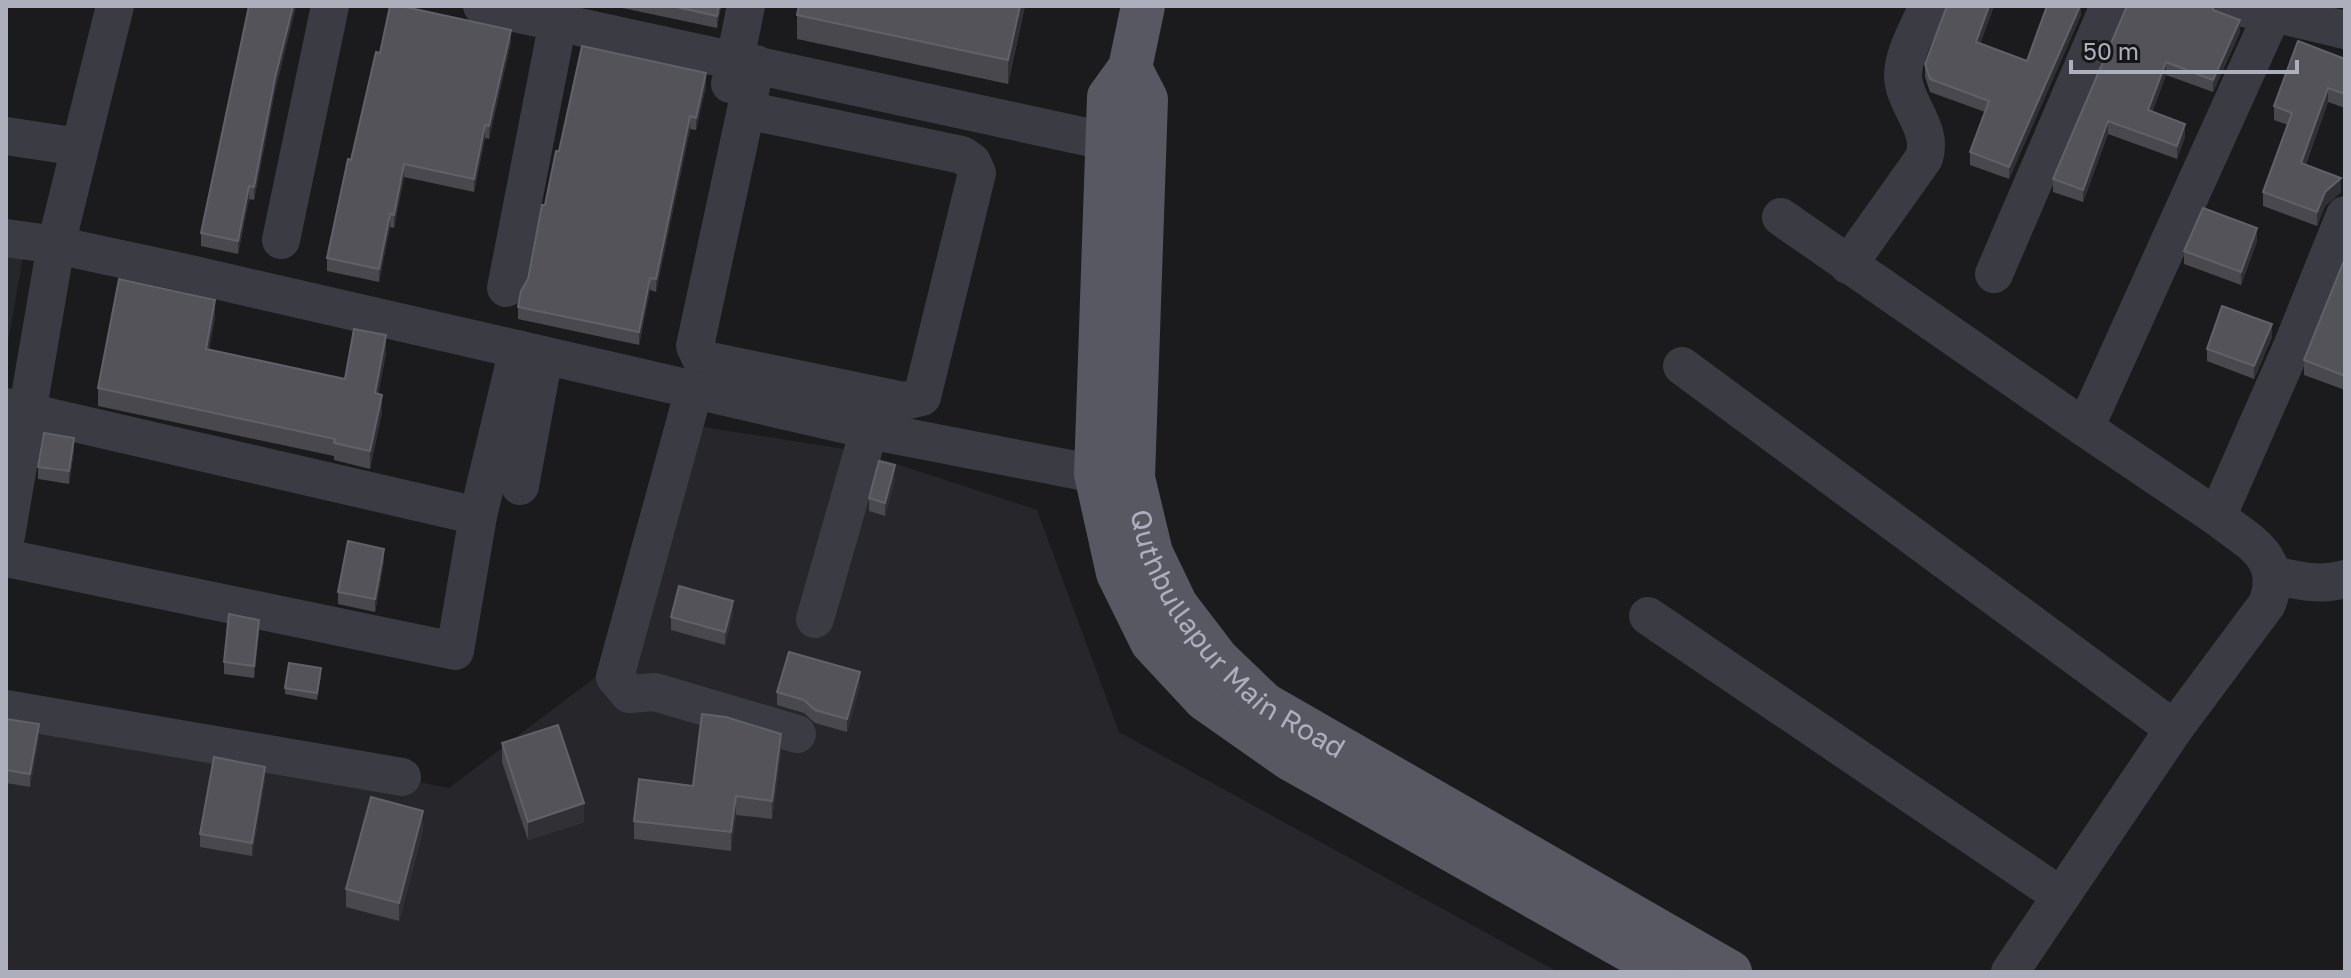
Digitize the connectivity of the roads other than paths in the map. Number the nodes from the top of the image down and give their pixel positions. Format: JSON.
{"nodes":[{"id":1,"x":115,"y":6,"type":"edge"},
{"id":2,"x":330,"y":6,"type":"edge"},
{"id":3,"x":482,"y":6,"type":"edge"},
{"id":4,"x":746,"y":6,"type":"edge"},
{"id":5,"x":1143,"y":6,"type":"edge"},
{"id":6,"x":1928,"y":6,"type":"edge"},
{"id":7,"x":2109,"y":6,"type":"edge"},
{"id":8,"x":2231,"y":6,"type":"edge"},
{"id":9,"x":2275,"y":9,"type":"edge"},
{"id":10,"x":560,"y":15,"type":"edge"},
{"id":11,"x":2345,"y":30,"type":"edge"},
{"id":12,"x":746,"y":62,"type":"junction"},
{"id":13,"x":1130,"y":68,"type":"junction"},
{"id":14,"x":746,"y":110,"type":"junction"},
{"id":15,"x":6,"y":136,"type":"edge"},
{"id":16,"x":1105,"y":141,"type":"junction"},
{"id":17,"x":79,"y":147,"type":"junction"},
{"id":18,"x":2345,"y":215,"type":"edge"},
{"id":19,"x":1781,"y":217,"type":"dead end"},
{"id":20,"x":6,"y":238,"type":"edge"},
{"id":21,"x":281,"y":240,"type":"dead end"},
{"id":22,"x":56,"y":245,"type":"junction"},
{"id":23,"x":1848,"y":265,"type":"junction"},
{"id":24,"x":1994,"y":274,"type":"dead end"},
{"id":25,"x":506,"y":288,"type":"dead end"},
{"id":26,"x":676,"y":313,"type":"dead end"},
{"id":27,"x":531,"y":352,"type":"junction"},
{"id":28,"x":1682,"y":366,"type":"dead end"},
{"id":29,"x":694,"y":390,"type":"junction"},
{"id":30,"x":16,"y":408,"type":"edge"},
{"id":31,"x":2085,"y":428,"type":"junction"},
{"id":32,"x":869,"y":430,"type":"junction"},
{"id":33,"x":1115,"y":476,"type":"junction"},
{"id":34,"x":520,"y":486,"type":"dead end"},
{"id":35,"x":478,"y":516,"type":"junction"},
{"id":36,"x":2217,"y":517,"type":"junction"},
{"id":37,"x":6,"y":536,"type":"edge"},
{"id":38,"x":6,"y":558,"type":"edge"},
{"id":39,"x":2274,"y":575,"type":"junction"},
{"id":40,"x":2345,"y":579,"type":"edge"},
{"id":41,"x":1648,"y":616,"type":"dead end"},
{"id":42,"x":815,"y":619,"type":"dead end"},
{"id":43,"x":6,"y":709,"type":"edge"},
{"id":44,"x":2174,"y":729,"type":"junction"},
{"id":45,"x":797,"y":734,"type":"dead end"},
{"id":46,"x":402,"y":777,"type":"dead end"},
{"id":47,"x":2061,"y":896,"type":"junction"},
{"id":48,"x":1668,"y":972,"type":"edge"},
{"id":49,"x":1730,"y":972,"type":"edge"},
{"id":50,"x":2010,"y":972,"type":"edge"}],
"edges":[{"from":1,"to":17,"type":"street"},
{"from":2,"to":21,"type":"street"},
{"from":3,"to":10,"type":"street"},
{"from":4,"to":12,"type":"street"},
{"from":5,"to":13,"type":"main road","name":"Quthbullapur Main Road"},
{"from":6,"to":23,"type":"street"},
{"from":7,"to":24,"type":"street"},
{"from":8,"to":9,"type":"street"},
{"from":9,"to":11,"type":"street"},
{"from":9,"to":31,"type":"street"},
{"from":10,"to":12,"type":"street"},
{"from":10,"to":25,"type":"street"},
{"from":12,"to":14,"type":"street"},
{"from":12,"to":16,"type":"street"},
{"from":12,"to":26,"type":"street"},
{"from":13,"to":16,"type":"main road","name":"Quthbullapur Main Road"},
{"from":13,"to":33,"type":"main road","name":"Quthbullapur Main Road"},
{"from":14,"to":14,"type":"street"},
{"from":15,"to":17,"type":"street"},
{"from":16,"to":33,"type":"main road","name":"Quthbullapur Main Road"},
{"from":17,"to":22,"type":"street"},
{"from":18,"to":36,"type":"street"},
{"from":19,"to":23,"type":"street"},
{"from":20,"to":22,"type":"street"},
{"from":22,"to":27,"type":"street"},
{"from":22,"to":30,"type":"street"},
{"from":23,"to":31,"type":"street"},
{"from":27,"to":29,"type":"street"},
{"from":27,"to":34,"type":"street"},
{"from":27,"to":35,"type":"street"},
{"from":28,"to":44,"type":"street"},
{"from":29,"to":32,"type":"street"},
{"from":29,"to":45,"type":"street"},
{"from":30,"to":35,"type":"street"},
{"from":30,"to":37,"type":"street"},
{"from":31,"to":36,"type":"street"},
{"from":32,"to":33,"type":"street"},
{"from":32,"to":42,"type":"street"},
{"from":33,"to":48,"type":"main road","name":"Quthbullapur Main Road"},
{"from":33,"to":49,"type":"main road","name":"Quthbullapur Main Road"},
{"from":35,"to":38,"type":"street"},
{"from":36,"to":39,"type":"street"},
{"from":39,"to":40,"type":"street"},
{"from":39,"to":44,"type":"street"},
{"from":41,"to":47,"type":"street"},
{"from":43,"to":46,"type":"street"},
{"from":44,"to":47,"type":"street"},
{"from":47,"to":50,"type":"street"}]}
